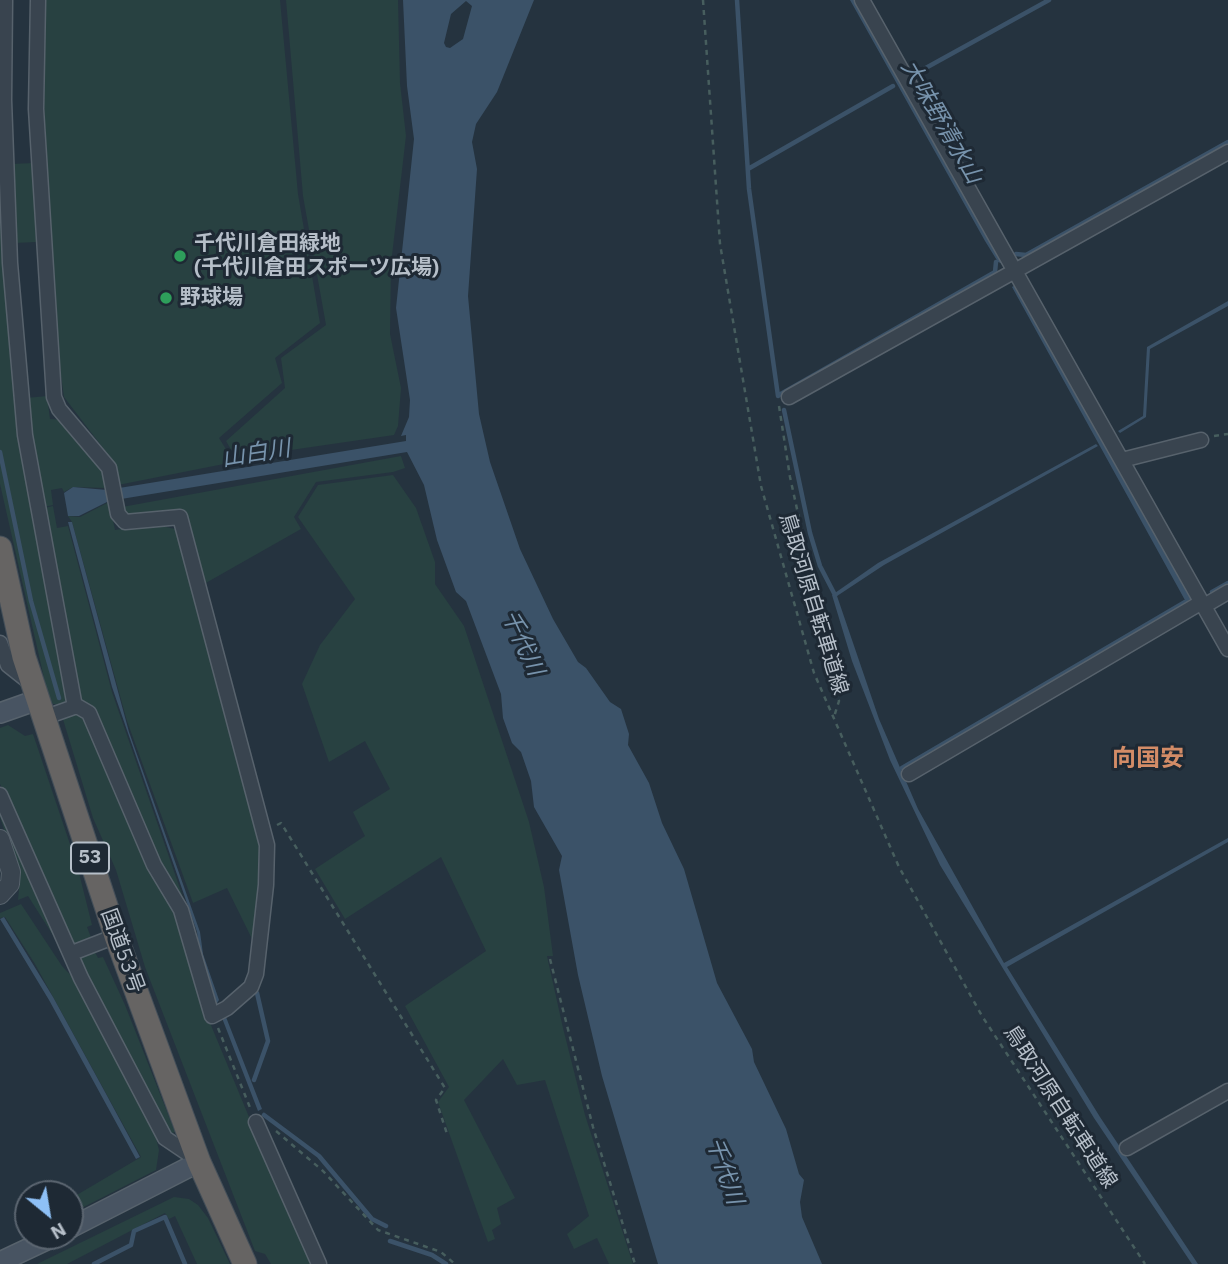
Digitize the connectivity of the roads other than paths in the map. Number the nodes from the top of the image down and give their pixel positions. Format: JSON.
{"nodes":[{"id":1,"x":5,"y":0,"type":"edge"},
{"id":2,"x":37,"y":0,"type":"edge"},
{"id":3,"x":862,"y":0,"type":"edge"},
{"id":4,"x":1228,"y":152,"type":"edge"},
{"id":5,"x":1015,"y":270,"type":"junction"},
{"id":6,"x":789,"y":397,"type":"road end"},
{"id":7,"x":1201,"y":440,"type":"dead end"},
{"id":8,"x":1122,"y":460,"type":"junction"},
{"id":9,"x":0,"y":548,"type":"edge"},
{"id":10,"x":1228,"y":592,"type":"edge"},
{"id":11,"x":1203,"y":604,"type":"junction"},
{"id":12,"x":0,"y":643,"type":"edge"},
{"id":13,"x":1228,"y":649,"type":"edge"},
{"id":14,"x":38,"y":701,"type":"junction"},
{"id":15,"x":75,"y":706,"type":"junction"},
{"id":16,"x":0,"y":713,"type":"edge"},
{"id":17,"x":909,"y":774,"type":"dead end"},
{"id":18,"x":0,"y":795,"type":"edge"},
{"id":19,"x":0,"y":839,"type":"edge"},
{"id":20,"x":0,"y":895,"type":"edge"},
{"id":21,"x":116,"y":936,"type":"junction"},
{"id":22,"x":72,"y":953,"type":"junction"},
{"id":23,"x":1228,"y":1091,"type":"edge"},
{"id":24,"x":256,"y":1122,"type":"road end"},
{"id":25,"x":1127,"y":1148,"type":"dead end"},
{"id":26,"x":199,"y":1162,"type":"junction"},
{"id":27,"x":84,"y":1221,"type":"edge"},
{"id":28,"x":25,"y":1250,"type":"edge"},
{"id":29,"x":0,"y":1262,"type":"edge"},
{"id":30,"x":246,"y":1264,"type":"edge"},
{"id":31,"x":319,"y":1264,"type":"edge"}],
"edges":[{"from":1,"to":15,"type":"street"},
{"from":2,"to":15,"type":"street"},
{"from":3,"to":5,"type":"street"},
{"from":4,"to":5,"type":"street"},
{"from":5,"to":6,"type":"street"},
{"from":5,"to":8,"type":"street"},
{"from":7,"to":8,"type":"street"},
{"from":8,"to":11,"type":"street"},
{"from":9,"to":14,"type":"highway","name":"国道53号","number":"53"},
{"from":10,"to":11,"type":"street"},
{"from":11,"to":13,"type":"street"},
{"from":11,"to":17,"type":"street"},
{"from":12,"to":14,"type":"street"},
{"from":14,"to":15,"type":"street"},
{"from":14,"to":16,"type":"main road"},
{"from":14,"to":21,"type":"highway","name":"国道53号","number":"53"},
{"from":18,"to":22,"type":"street"},
{"from":19,"to":20,"type":"street"},
{"from":21,"to":22,"type":"street"},
{"from":21,"to":26,"type":"highway","name":"国道53号","number":"53"},
{"from":22,"to":26,"type":"street"},
{"from":23,"to":25,"type":"street"},
{"from":24,"to":31,"type":"street"},
{"from":26,"to":27,"type":"main road"},
{"from":26,"to":30,"type":"highway","name":"国道53号","number":"53"},
{"from":28,"to":29,"type":"main road"}]}
